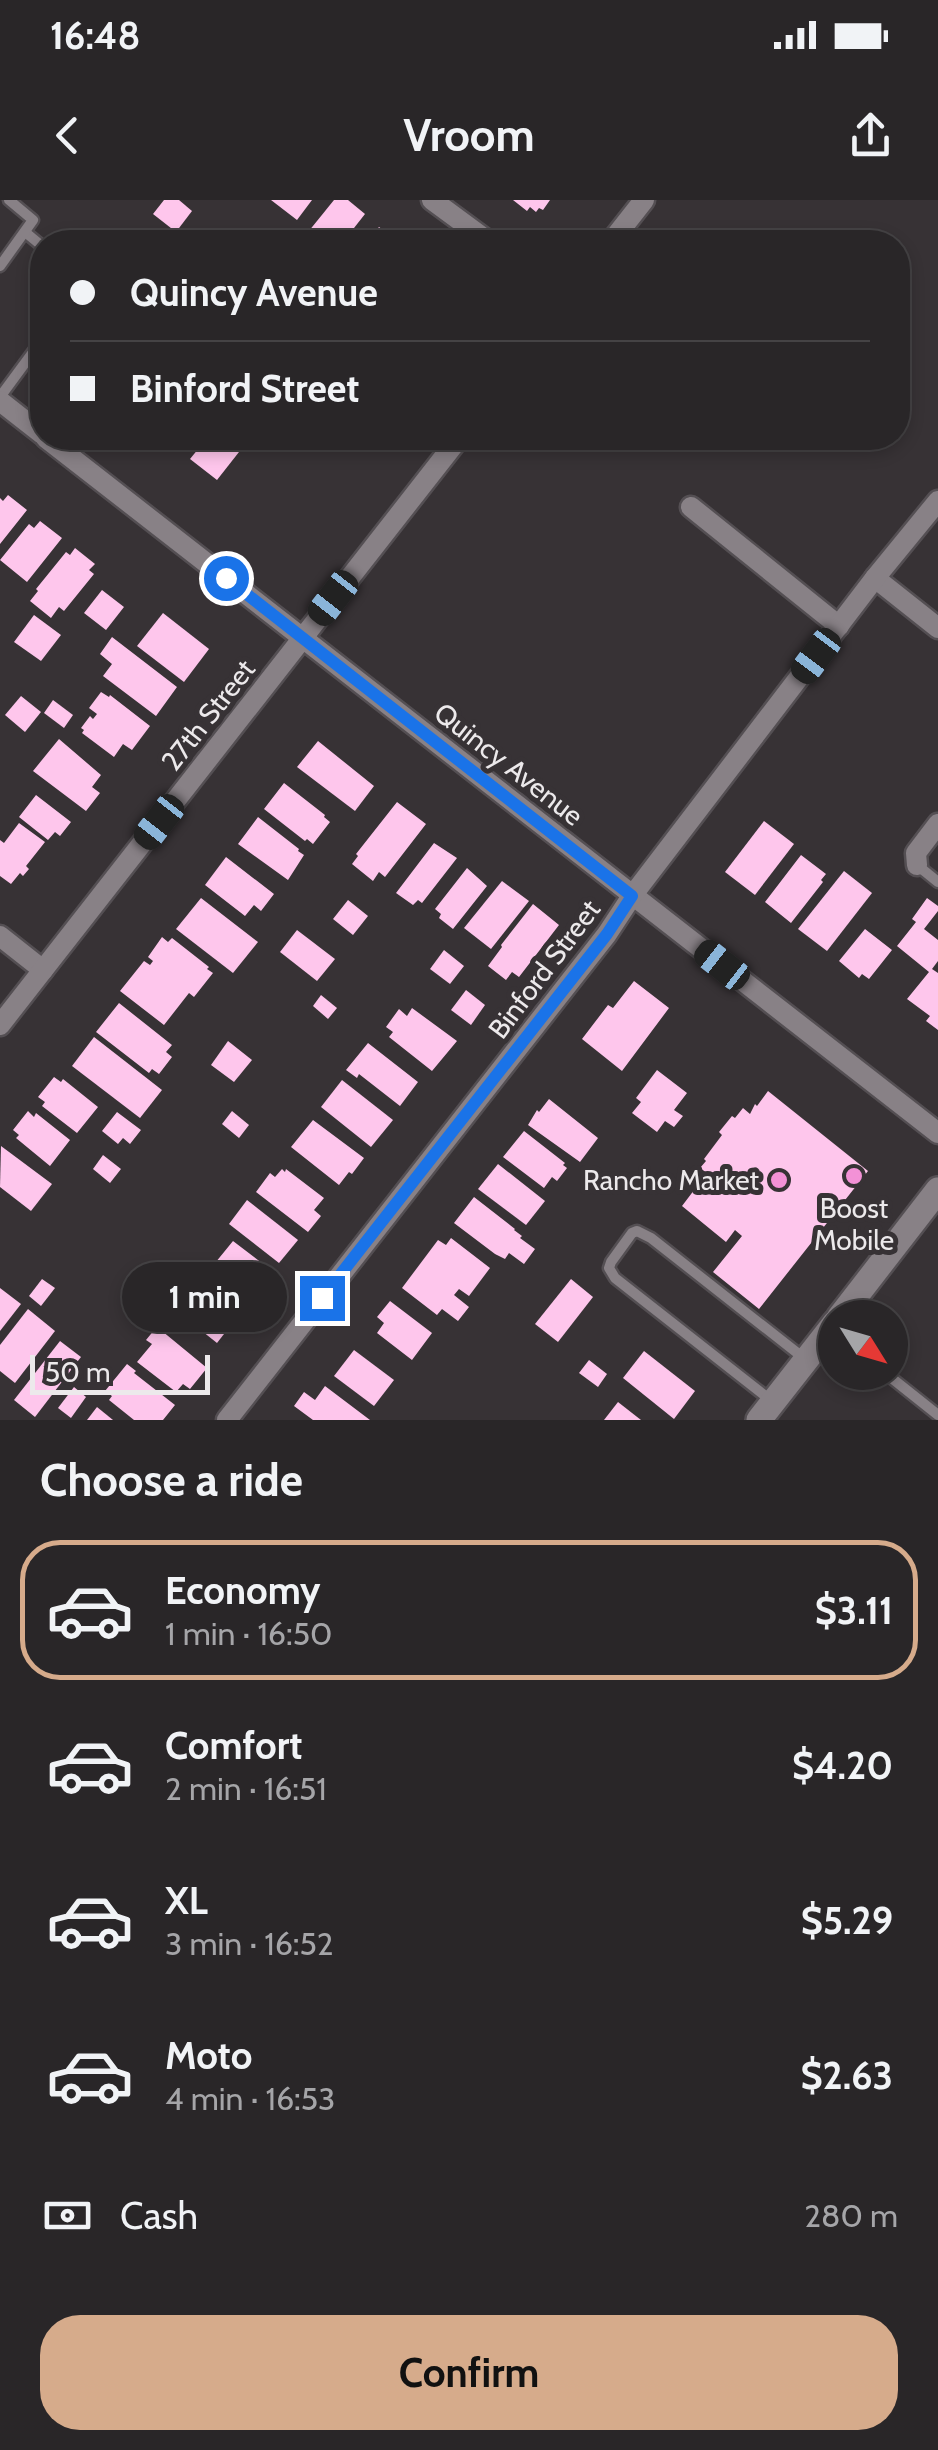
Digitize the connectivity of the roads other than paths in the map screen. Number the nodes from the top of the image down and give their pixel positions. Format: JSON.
{"nodes":[{"id":1,"x":9,"y":200,"type":"edge"},
{"id":2,"x":432,"y":200,"type":"edge"},
{"id":3,"x":644,"y":200,"type":"edge"},
{"id":4,"x":472,"y":230,"type":"edge"},
{"id":5,"x":620,"y":230,"type":"edge"},
{"id":6,"x":25,"y":232,"type":"junction"},
{"id":7,"x":30,"y":236,"type":"edge"},
{"id":8,"x":0,"y":266,"type":"edge"},
{"id":9,"x":30,"y":357,"type":"edge"},
{"id":10,"x":0,"y":399,"type":"edge"},
{"id":11,"x":30,"y":424,"type":"edge"},
{"id":12,"x":62,"y":450,"type":"edge"},
{"id":13,"x":450,"y":450,"type":"edge"},
{"id":14,"x":938,"y":502,"type":"edge"},
{"id":15,"x":691,"y":507,"type":"dead end"},
{"id":16,"x":875,"y":578,"type":"junction"},
{"id":17,"x":839,"y":626,"type":"junction"},
{"id":18,"x":938,"y":628,"type":"edge"},
{"id":19,"x":303,"y":637,"type":"junction"},
{"id":20,"x":938,"y":824,"type":"edge"},
{"id":21,"x":918,"y":865,"type":"joint"},
{"id":22,"x":938,"y":882,"type":"edge"},
{"id":23,"x":632,"y":896,"type":"junction"},
{"id":24,"x":0,"y":936,"type":"edge"},
{"id":25,"x":43,"y":970,"type":"junction"},
{"id":26,"x":0,"y":1025,"type":"edge"},
{"id":27,"x":938,"y":1133,"type":"edge"},
{"id":28,"x":938,"y":1190,"type":"edge"},
{"id":29,"x":855,"y":1300,"type":"edge"},
{"id":30,"x":818,"y":1346,"type":"edge"},
{"id":31,"x":806,"y":1360,"type":"junction"},
{"id":32,"x":907,"y":1390,"type":"edge"},
{"id":33,"x":766,"y":1411,"type":"edge"},
{"id":34,"x":938,"y":1415,"type":"edge"},
{"id":35,"x":227,"y":1420,"type":"edge"}],
"edges":[{"from":1,"to":6,"type":"lane"},
{"from":2,"to":4,"type":"street"},
{"from":3,"to":5,"type":"street"},
{"from":6,"to":7,"type":"lane"},
{"from":6,"to":8,"type":"lane"},
{"from":9,"to":10,"type":"lane"},
{"from":10,"to":11,"type":"street","name":"Quincy Avenue"},
{"from":12,"to":19,"type":"street","name":"Quincy Avenue"},
{"from":13,"to":19,"type":"street","name":"27th Street"},
{"from":14,"to":16,"type":"street","name":"Binford Street"},
{"from":15,"to":17,"type":"street"},
{"from":16,"to":17,"type":"street","name":"Binford Street"},
{"from":16,"to":18,"type":"street"},
{"from":17,"to":23,"type":"street","name":"Binford Street"},
{"from":19,"to":23,"type":"street","name":"Quincy Avenue"},
{"from":19,"to":25,"type":"street","name":"27th Street"},
{"from":20,"to":21,"type":"street"},
{"from":21,"to":22,"type":"lane"},
{"from":23,"to":27,"type":"street","name":"Quincy Avenue"},
{"from":23,"to":35,"type":"street","name":"Binford Street"},
{"from":24,"to":25,"type":"street"},
{"from":25,"to":26,"type":"street","name":"27th Street"},
{"from":28,"to":29,"type":"street"},
{"from":30,"to":31,"type":"street"},
{"from":31,"to":33,"type":"street"},
{"from":31,"to":33,"type":"lane"},
{"from":32,"to":34,"type":"lane"}]}
